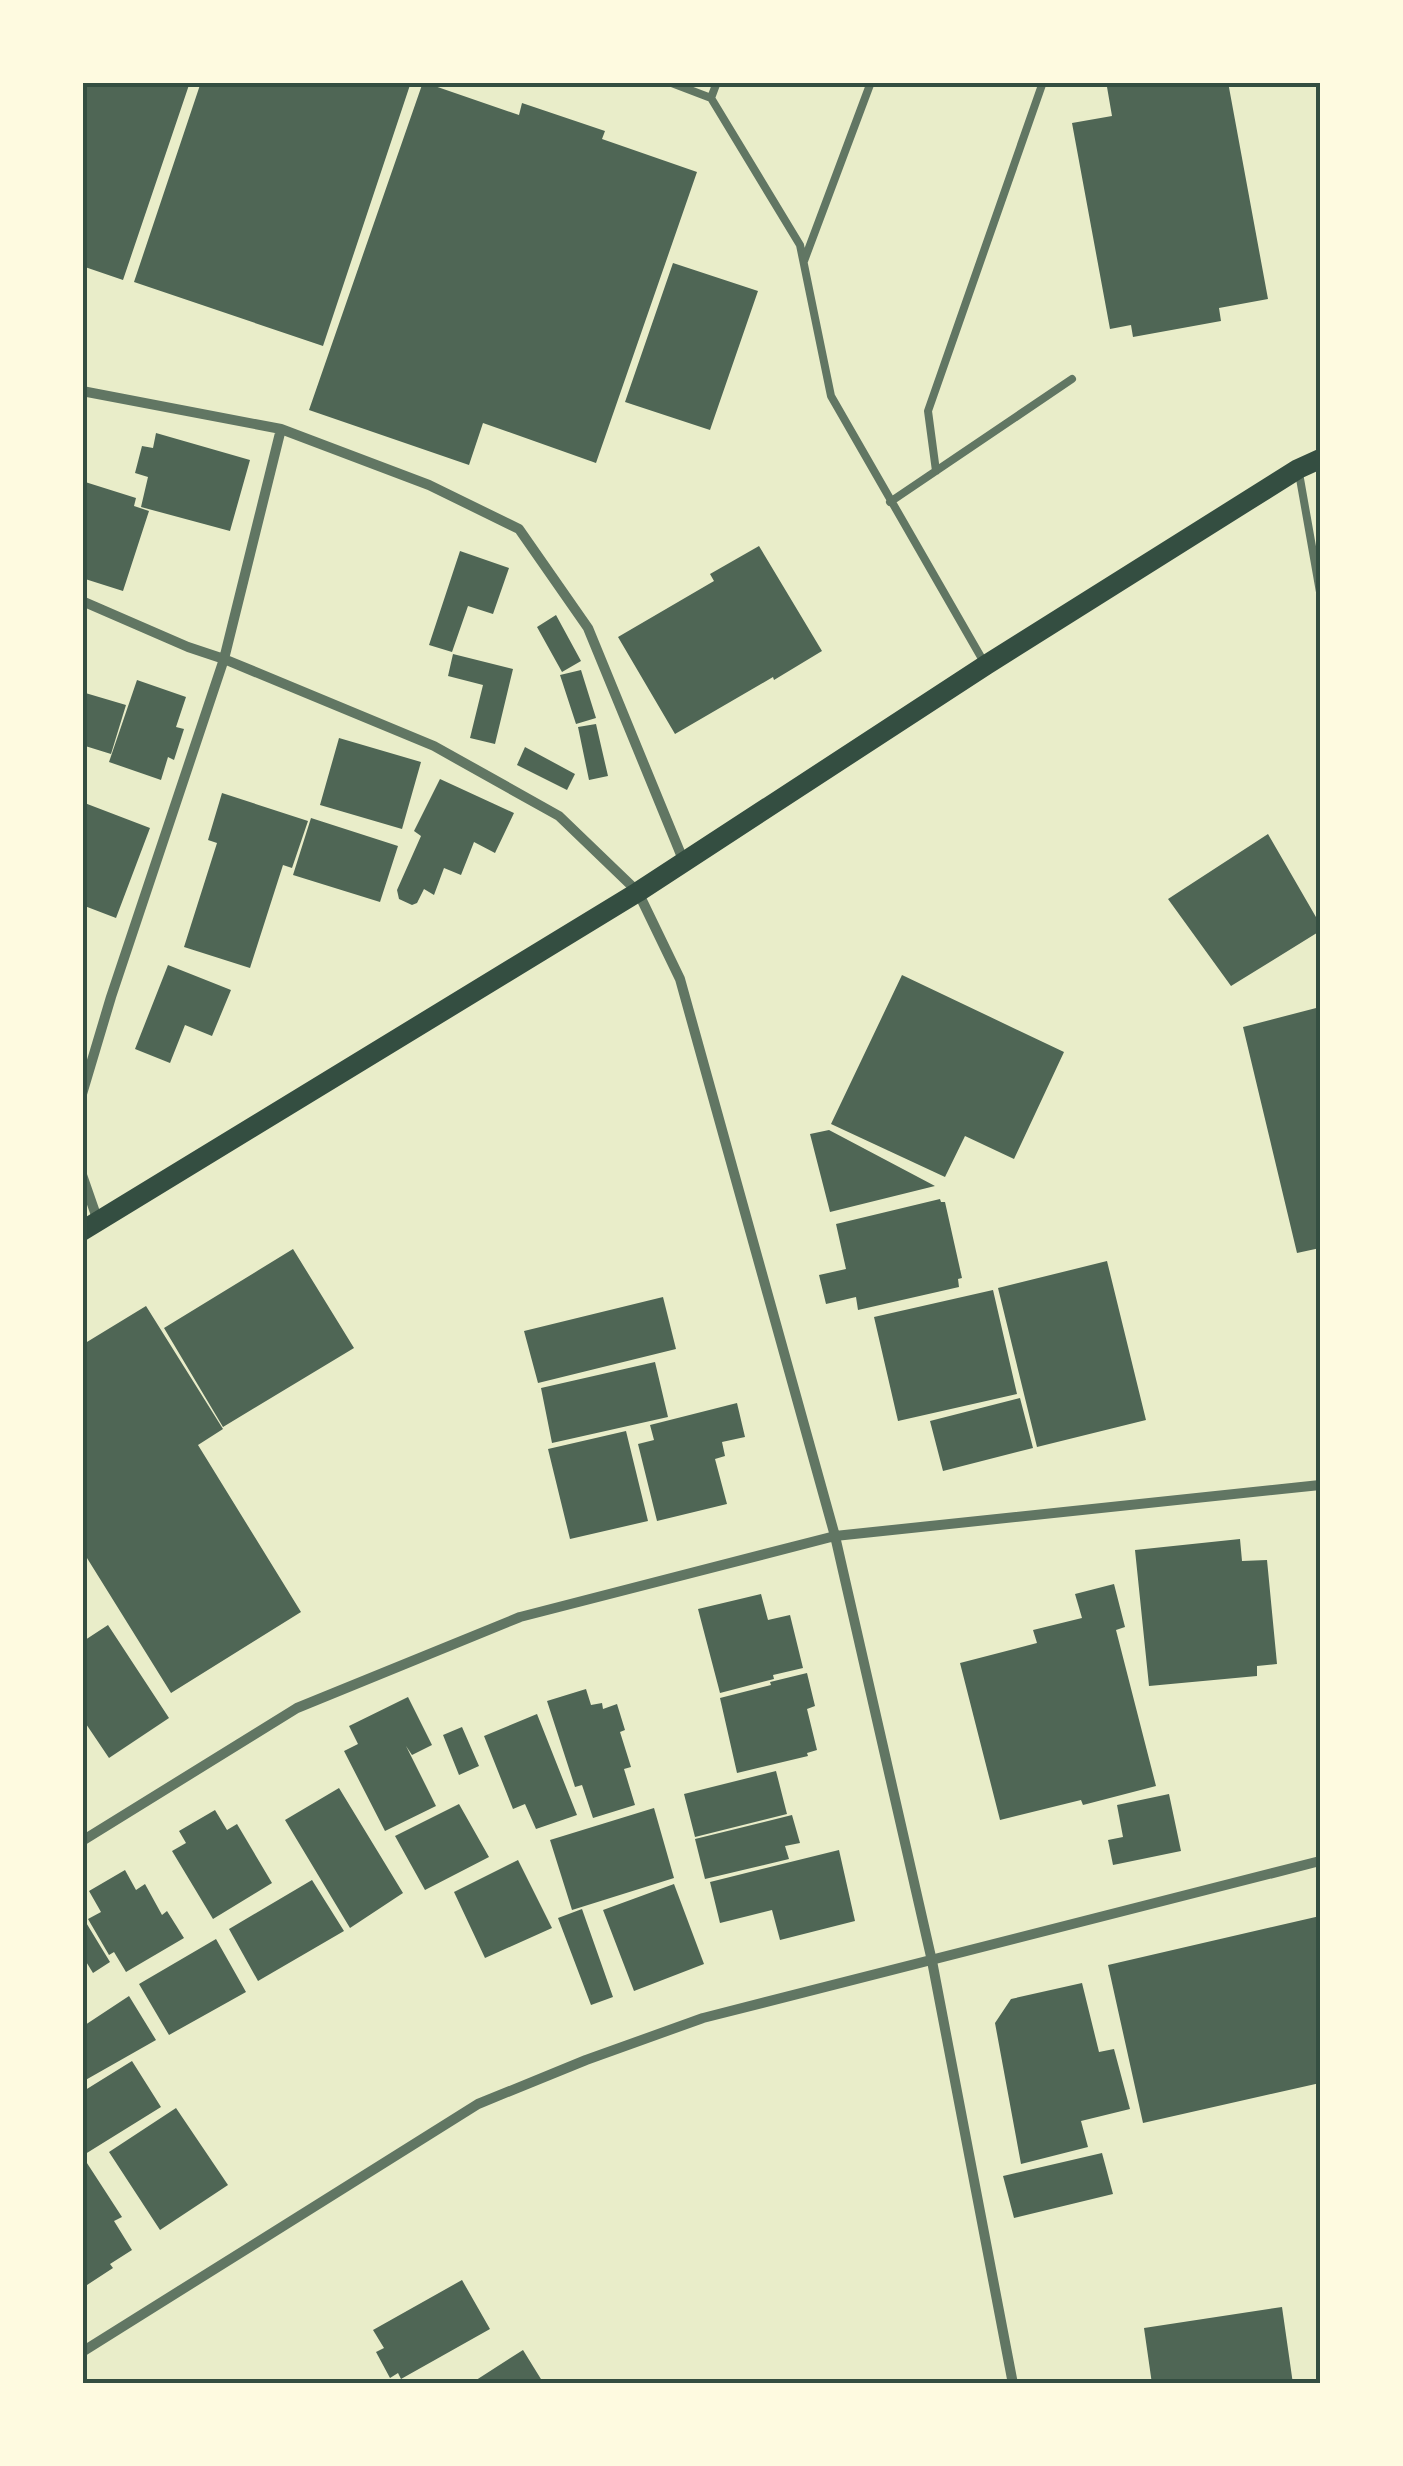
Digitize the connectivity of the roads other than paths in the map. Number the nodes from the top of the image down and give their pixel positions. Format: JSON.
{"nodes":[{"id":1,"x":668,"y":82,"type":"edge"},
{"id":2,"x":717,"y":82,"type":"edge"},
{"id":3,"x":870,"y":82,"type":"edge"},
{"id":4,"x":1042,"y":82,"type":"edge"},
{"id":5,"x":711,"y":98,"type":"junction"},
{"id":6,"x":804,"y":261,"type":"junction"},
{"id":7,"x":1072,"y":379,"type":"dead end"},
{"id":8,"x":82,"y":391,"type":"edge"},
{"id":9,"x":281,"y":429,"type":"junction"},
{"id":10,"x":1320,"y":459,"type":"edge"},
{"id":11,"x":1298,"y":470,"type":"junction"},
{"id":12,"x":936,"y":471,"type":"junction"},
{"id":13,"x":890,"y":502,"type":"junction"},
{"id":14,"x":1320,"y":592,"type":"edge"},
{"id":15,"x":82,"y":601,"type":"edge"},
{"id":16,"x":224,"y":659,"type":"junction"},
{"id":17,"x":986,"y":665,"type":"junction"},
{"id":18,"x":684,"y":862,"type":"junction"},
{"id":19,"x":638,"y":892,"type":"junction"},
{"id":20,"x":82,"y":1094,"type":"edge"},
{"id":21,"x":82,"y":1175,"type":"edge"},
{"id":22,"x":90,"y":1226,"type":"edge"},
{"id":23,"x":1320,"y":1485,"type":"edge"},
{"id":24,"x":835,"y":1536,"type":"junction"},
{"id":25,"x":82,"y":1840,"type":"edge"},
{"id":26,"x":1320,"y":1861,"type":"edge"},
{"id":27,"x":932,"y":1960,"type":"junction"},
{"id":28,"x":84,"y":2348,"type":"edge"},
{"id":29,"x":1013,"y":2384,"type":"edge"}],
"edges":[{"from":1,"to":5,"type":"lane"},
{"from":2,"to":5,"type":"lane"},
{"from":3,"to":6,"type":"lane"},
{"from":4,"to":12,"type":"lane"},
{"from":5,"to":6,"type":"lane"},
{"from":6,"to":13,"type":"lane"},
{"from":7,"to":12,"type":"lane"},
{"from":8,"to":9,"type":"street"},
{"from":9,"to":16,"type":"street"},
{"from":9,"to":18,"type":"street"},
{"from":10,"to":11,"type":"main road"},
{"from":11,"to":14,"type":"lane"},
{"from":11,"to":17,"type":"main road"},
{"from":12,"to":13,"type":"lane"},
{"from":13,"to":17,"type":"lane"},
{"from":15,"to":16,"type":"street"},
{"from":16,"to":19,"type":"street"},
{"from":16,"to":20,"type":"street"},
{"from":17,"to":18,"type":"main road"},
{"from":18,"to":19,"type":"main road"},
{"from":19,"to":22,"type":"main road"},
{"from":19,"to":24,"type":"street"},
{"from":21,"to":22,"type":"street"},
{"from":23,"to":24,"type":"street"},
{"from":24,"to":25,"type":"street"},
{"from":24,"to":27,"type":"street"},
{"from":26,"to":27,"type":"street"},
{"from":27,"to":28,"type":"street"},
{"from":27,"to":29,"type":"street"}]}
